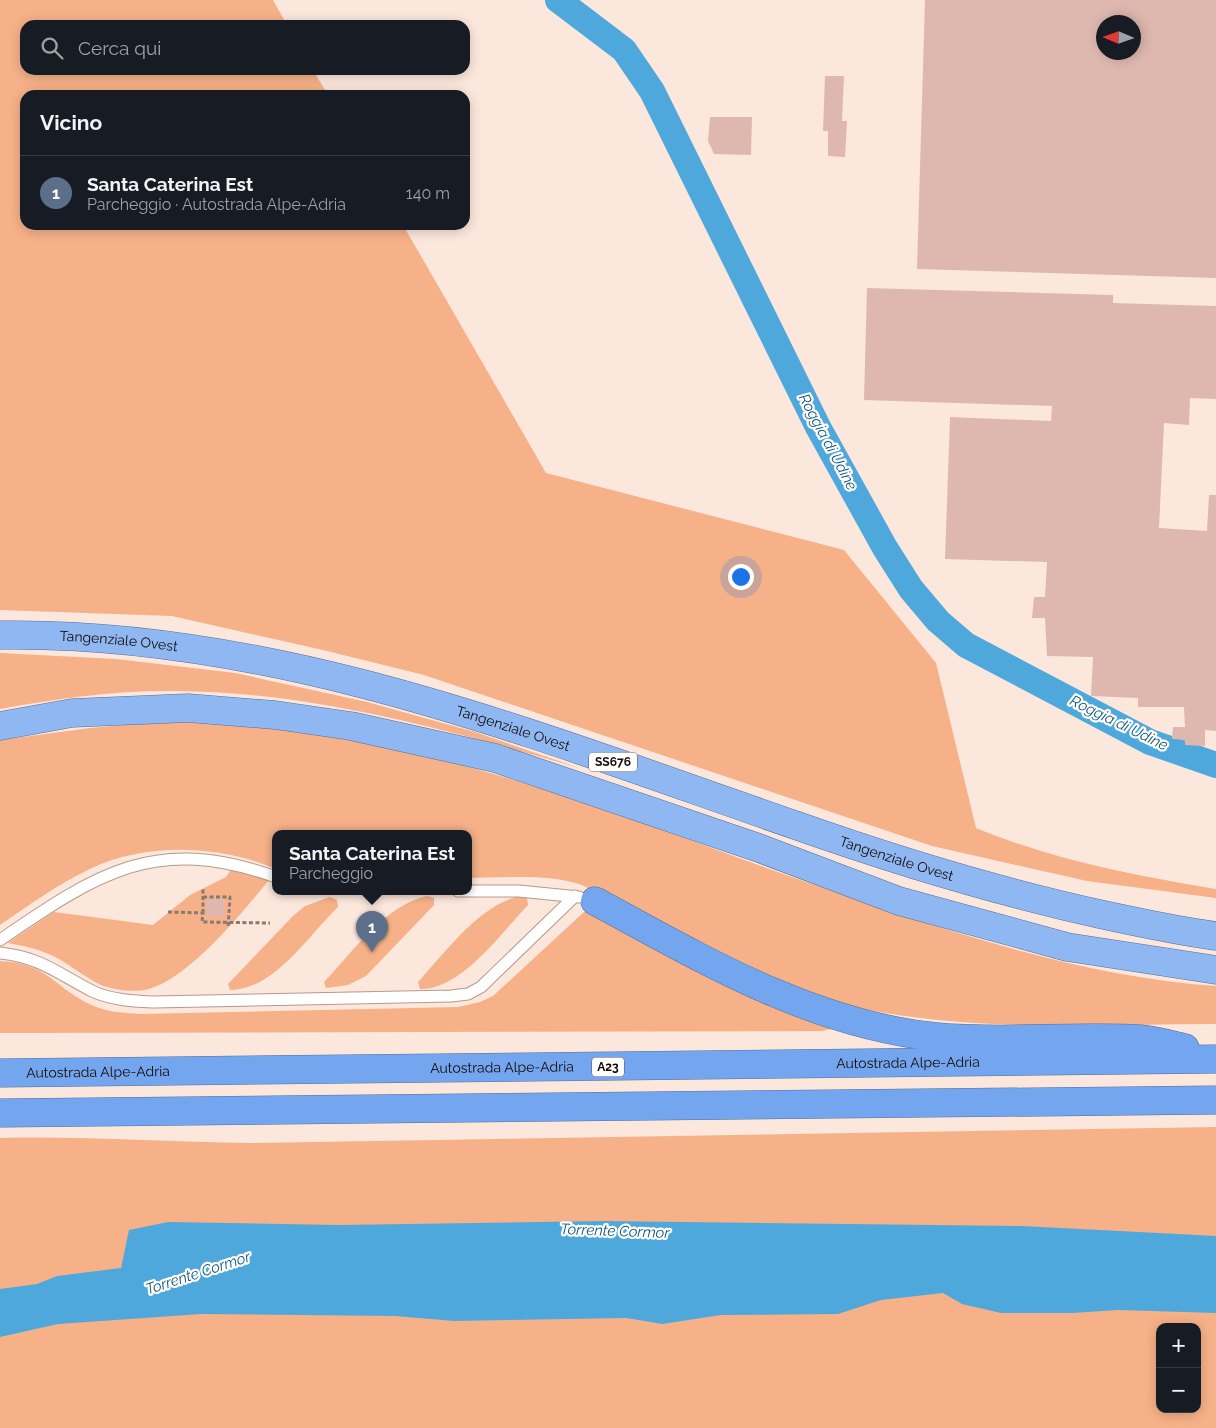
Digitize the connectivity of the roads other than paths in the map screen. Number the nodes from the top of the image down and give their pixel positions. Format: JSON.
{"nodes":[{"id":1,"x":0,"y":635,"type":"edge"},
{"id":2,"x":0,"y":726,"type":"edge"},
{"id":3,"x":272,"y":876,"type":"edge"},
{"id":4,"x":472,"y":891,"type":"edge"},
{"id":5,"x":585,"y":898,"type":"junction"},
{"id":6,"x":1216,"y":936,"type":"edge"},
{"id":7,"x":0,"y":940,"type":"edge"},
{"id":8,"x":0,"y":953,"type":"edge"},
{"id":9,"x":1216,"y":970,"type":"edge"},
{"id":10,"x":1216,"y":1055,"type":"edge"},
{"id":11,"x":1216,"y":1059,"type":"edge"},
{"id":12,"x":0,"y":1073,"type":"edge"},
{"id":13,"x":1216,"y":1100,"type":"edge"},
{"id":14,"x":0,"y":1113,"type":"edge"}],
"edges":[{"from":1,"to":6,"type":"highway","name":"Tangenziale Ovest","number":"SS676"},
{"from":2,"to":9,"type":"highway","number":"SS676"},
{"from":3,"to":7,"type":"lane"},
{"from":4,"to":5,"type":"lane"},
{"from":5,"to":8,"type":"lane"},
{"from":5,"to":10,"type":"highway"},
{"from":11,"to":12,"type":"highway","name":"Autostrada Alpe-Adria","number":"A23"},
{"from":13,"to":14,"type":"highway"}]}
